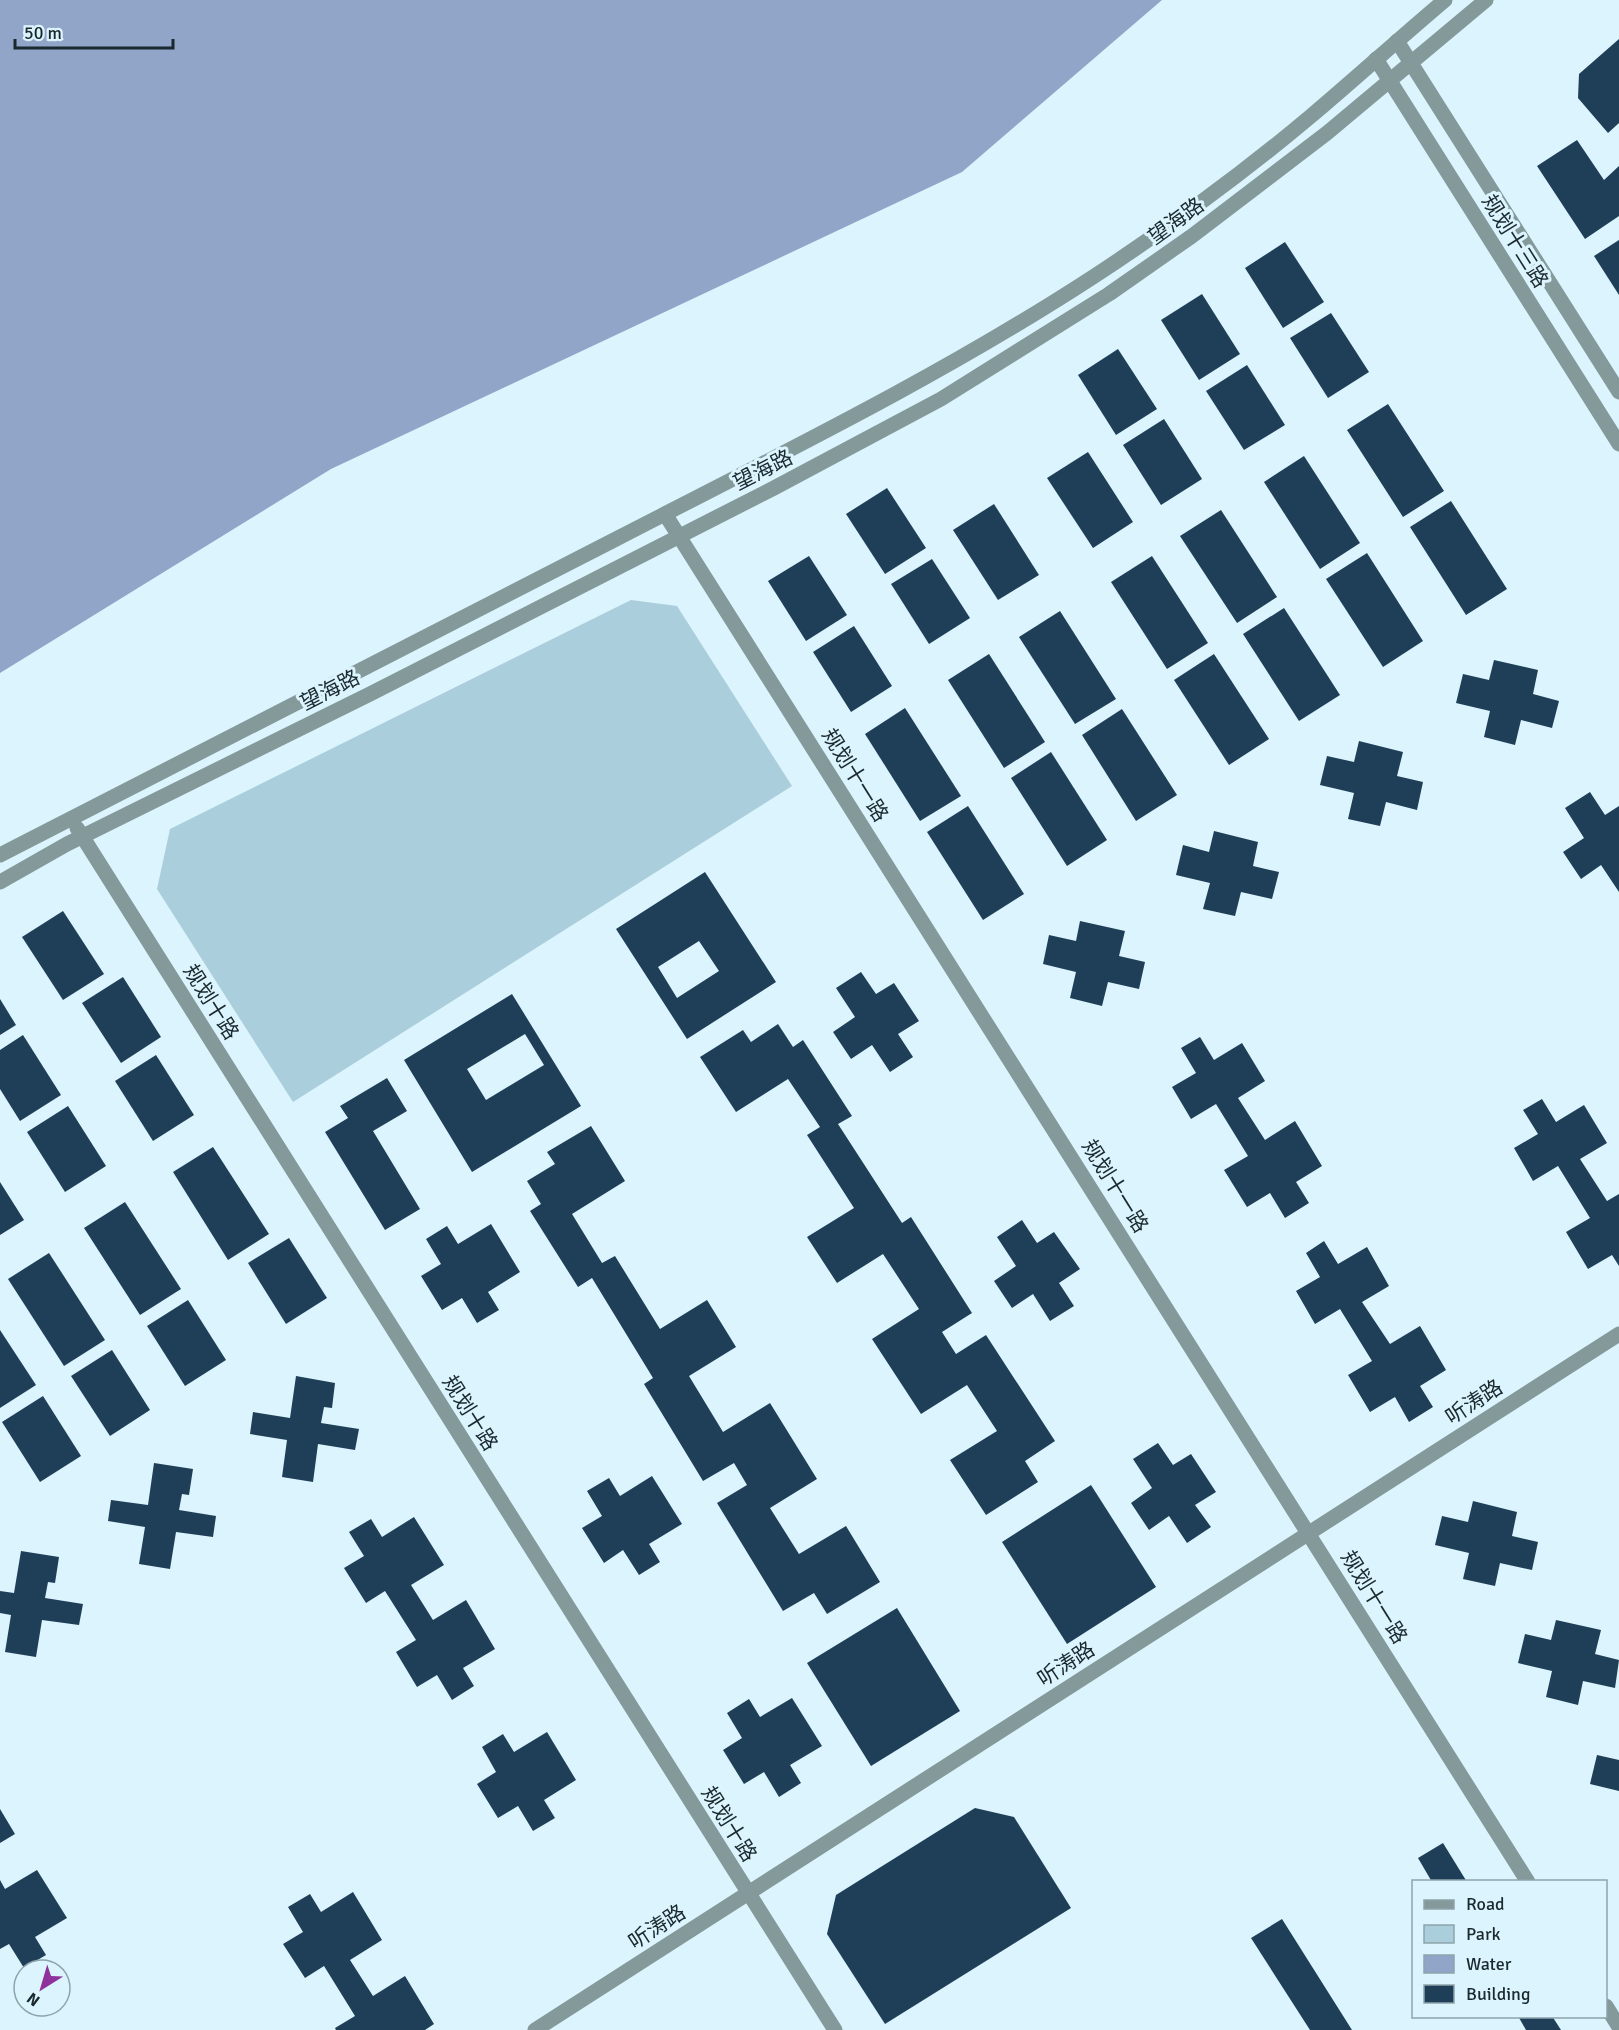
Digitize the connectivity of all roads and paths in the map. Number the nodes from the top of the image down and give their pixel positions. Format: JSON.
{"nodes":[{"id":1,"x":1445,"y":0,"type":"edge"},
{"id":2,"x":1486,"y":0,"type":"edge"},
{"id":3,"x":1397,"y":41,"type":"junction"},
{"id":4,"x":1376,"y":59,"type":"junction"},
{"id":5,"x":1411,"y":63,"type":"junction"},
{"id":6,"x":1390,"y":81,"type":"junction"},
{"id":7,"x":1619,"y":392,"type":"edge"},
{"id":8,"x":1619,"y":444,"type":"edge"},
{"id":9,"x":665,"y":514,"type":"junction"},
{"id":10,"x":679,"y":536,"type":"junction"},
{"id":11,"x":70,"y":818,"type":"junction"},
{"id":12,"x":82,"y":837,"type":"junction"},
{"id":13,"x":0,"y":855,"type":"edge"},
{"id":14,"x":0,"y":882,"type":"edge"},
{"id":15,"x":1619,"y":1334,"type":"edge"},
{"id":16,"x":1309,"y":1533,"type":"junction"},
{"id":17,"x":1527,"y":1880,"type":"edge"},
{"id":18,"x":748,"y":1893,"type":"junction"},
{"id":19,"x":1607,"y":2009,"type":"edge"},
{"id":20,"x":1619,"y":2027,"type":"edge"},
{"id":21,"x":535,"y":2030,"type":"edge"},
{"id":22,"x":835,"y":2030,"type":"edge"}],
"edges":[{"from":1,"to":3,"type":"street","name":"望海路"},
{"from":2,"to":5,"type":"street","name":"望海路"},
{"from":3,"to":4,"type":"street","name":"望海路"},
{"from":3,"to":5,"type":"street","name":"规划十三路"},
{"from":4,"to":6,"type":"street","name":"规划十三路"},
{"from":4,"to":9,"type":"street","name":"望海路"},
{"from":5,"to":6,"type":"street","name":"望海路"},
{"from":5,"to":7,"type":"street","name":"规划十三路"},
{"from":6,"to":8,"type":"street","name":"规划十三路"},
{"from":6,"to":10,"type":"street","name":"望海路"},
{"from":9,"to":10,"type":"street","name":"规划十一路"},
{"from":9,"to":11,"type":"street","name":"望海路"},
{"from":10,"to":12,"type":"street","name":"望海路"},
{"from":10,"to":16,"type":"street","name":"规划十一路"},
{"from":11,"to":12,"type":"street","name":"规划十路"},
{"from":11,"to":13,"type":"street","name":"望海路"},
{"from":12,"to":14,"type":"street","name":"望海路"},
{"from":12,"to":18,"type":"street","name":"规划十路"},
{"from":15,"to":16,"type":"street","name":"听涛路"},
{"from":16,"to":17,"type":"street","name":"规划十一路"},
{"from":16,"to":18,"type":"street","name":"听涛路"},
{"from":18,"to":21,"type":"street","name":"听涛路"},
{"from":18,"to":22,"type":"street","name":"规划十路"},
{"from":19,"to":20,"type":"street"}]}
